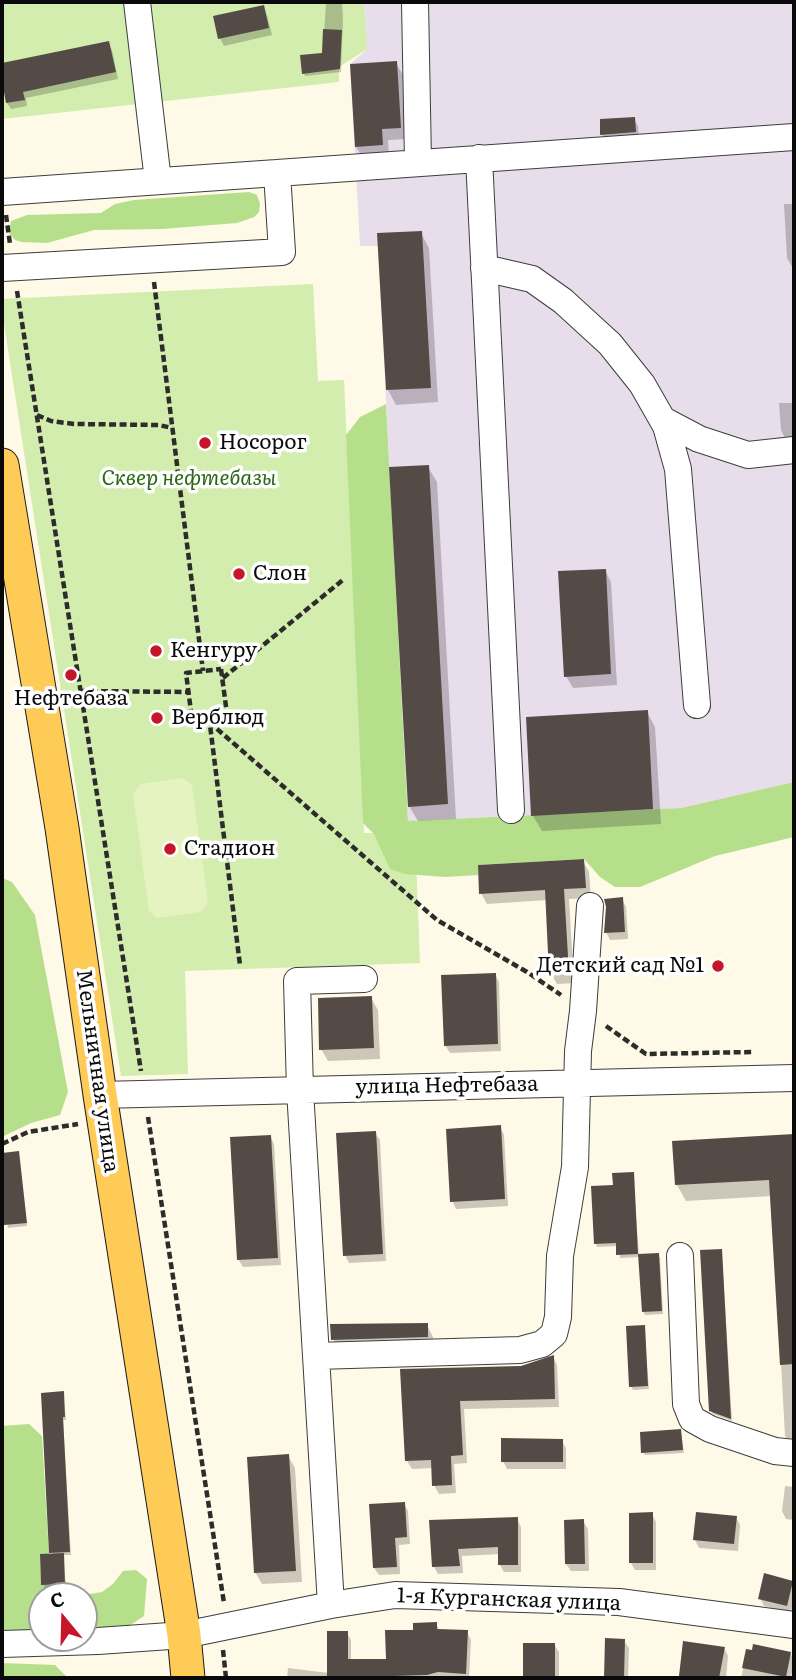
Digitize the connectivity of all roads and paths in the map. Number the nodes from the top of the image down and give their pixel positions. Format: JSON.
{"nodes":[{"id":1,"x":136,"y":2,"type":"edge"},
{"id":2,"x":415,"y":2,"type":"edge"},
{"id":3,"x":794,"y":137,"type":"edge"},
{"id":4,"x":479,"y":158,"type":"junction"},
{"id":5,"x":418,"y":162,"type":"junction"},
{"id":6,"x":276,"y":173,"type":"junction"},
{"id":7,"x":158,"y":181,"type":"junction"},
{"id":8,"x":2,"y":192,"type":"edge"},
{"id":9,"x":151,"y":260,"type":"junction"},
{"id":10,"x":8,"y":268,"type":"edge"},
{"id":11,"x":484,"y":268,"type":"junction"},
{"id":12,"x":37,"y":415,"type":"junction"},
{"id":13,"x":663,"y":420,"type":"junction"},
{"id":14,"x":172,"y":428,"type":"junction"},
{"id":15,"x":794,"y":450,"type":"edge"},
{"id":16,"x":3,"y":482,"type":"edge"},
{"id":17,"x":344,"y":579,"type":"dead end"},
{"id":18,"x":203,"y":671,"type":"junction"},
{"id":19,"x":223,"y":678,"type":"junction"},
{"id":20,"x":80,"y":691,"type":"junction"},
{"id":21,"x":189,"y":692,"type":"junction"},
{"id":22,"x":697,"y":705,"type":"dead end"},
{"id":23,"x":209,"y":719,"type":"junction"},
{"id":24,"x":511,"y":810,"type":"dead end"},
{"id":25,"x":590,"y":906,"type":"dead end"},
{"id":26,"x":240,"y":965,"type":"dead end"},
{"id":27,"x":364,"y":979,"type":"dead end"},
{"id":28,"x":583,"y":1011,"type":"junction"},
{"id":29,"x":758,"y":1052,"type":"dead end"},
{"id":30,"x":794,"y":1078,"type":"edge"},
{"id":31,"x":577,"y":1083,"type":"junction"},
{"id":32,"x":300,"y":1090,"type":"junction"},
{"id":33,"x":145,"y":1094,"type":"junction"},
{"id":34,"x":102,"y":1107,"type":"junction"},
{"id":35,"x":2,"y":1144,"type":"edge"},
{"id":36,"x":680,"y":1256,"type":"dead end"},
{"id":37,"x":316,"y":1356,"type":"junction"},
{"id":38,"x":794,"y":1453,"type":"edge"},
{"id":39,"x":331,"y":1605,"type":"junction"},
{"id":40,"x":794,"y":1625,"type":"edge"},
{"id":41,"x":228,"y":1626,"type":"junction"},
{"id":42,"x":184,"y":1635,"type":"junction"},
{"id":43,"x":2,"y":1644,"type":"edge"},
{"id":44,"x":188,"y":1678,"type":"edge"}],
"edges":[{"from":1,"to":7,"type":"street"},
{"from":2,"to":5,"type":"street"},
{"from":3,"to":4,"type":"street"},
{"from":4,"to":5,"type":"street"},
{"from":4,"to":11,"type":"street"},
{"from":5,"to":6,"type":"street"},
{"from":6,"to":7,"type":"street"},
{"from":6,"to":9,"type":"street"},
{"from":7,"to":8,"type":"street"},
{"from":8,"to":10,"type":"path"},
{"from":9,"to":10,"type":"street"},
{"from":9,"to":14,"type":"path"},
{"from":10,"to":12,"type":"path"},
{"from":11,"to":13,"type":"street"},
{"from":11,"to":24,"type":"street"},
{"from":12,"to":14,"type":"path"},
{"from":12,"to":20,"type":"path"},
{"from":13,"to":15,"type":"street"},
{"from":13,"to":22,"type":"street"},
{"from":14,"to":18,"type":"path"},
{"from":16,"to":34,"type":"main road","name":"Мельничная улица"},
{"from":17,"to":19,"type":"path"},
{"from":18,"to":19,"type":"path"},
{"from":18,"to":21,"type":"path"},
{"from":19,"to":23,"type":"path"},
{"from":20,"to":21,"type":"path"},
{"from":20,"to":33,"type":"path"},
{"from":21,"to":23,"type":"path"},
{"from":23,"to":26,"type":"path"},
{"from":23,"to":28,"type":"path"},
{"from":25,"to":28,"type":"street"},
{"from":27,"to":32,"type":"street"},
{"from":28,"to":29,"type":"path"},
{"from":28,"to":31,"type":"street"},
{"from":30,"to":31,"type":"street","name":"улица Нефтебаза"},
{"from":31,"to":32,"type":"street","name":"улица Нефтебаза"},
{"from":31,"to":37,"type":"street"},
{"from":32,"to":33,"type":"street","name":"улица Нефтебаза"},
{"from":32,"to":37,"type":"street"},
{"from":33,"to":34,"type":"street","name":"улица Нефтебаза"},
{"from":33,"to":41,"type":"path"},
{"from":34,"to":35,"type":"path"},
{"from":34,"to":42,"type":"main road","name":"Мельничная улица"},
{"from":36,"to":38,"type":"street"},
{"from":37,"to":39,"type":"street"},
{"from":39,"to":40,"type":"street","name":"1-я Курганская улица"},
{"from":39,"to":41,"type":"street","name":"1-я Курганская улица"},
{"from":41,"to":42,"type":"street","name":"1-я Курганская улица"},
{"from":42,"to":43,"type":"street","name":"1-я Курганская улица"},
{"from":42,"to":44,"type":"main road","name":"Мельничная улица"}]}
